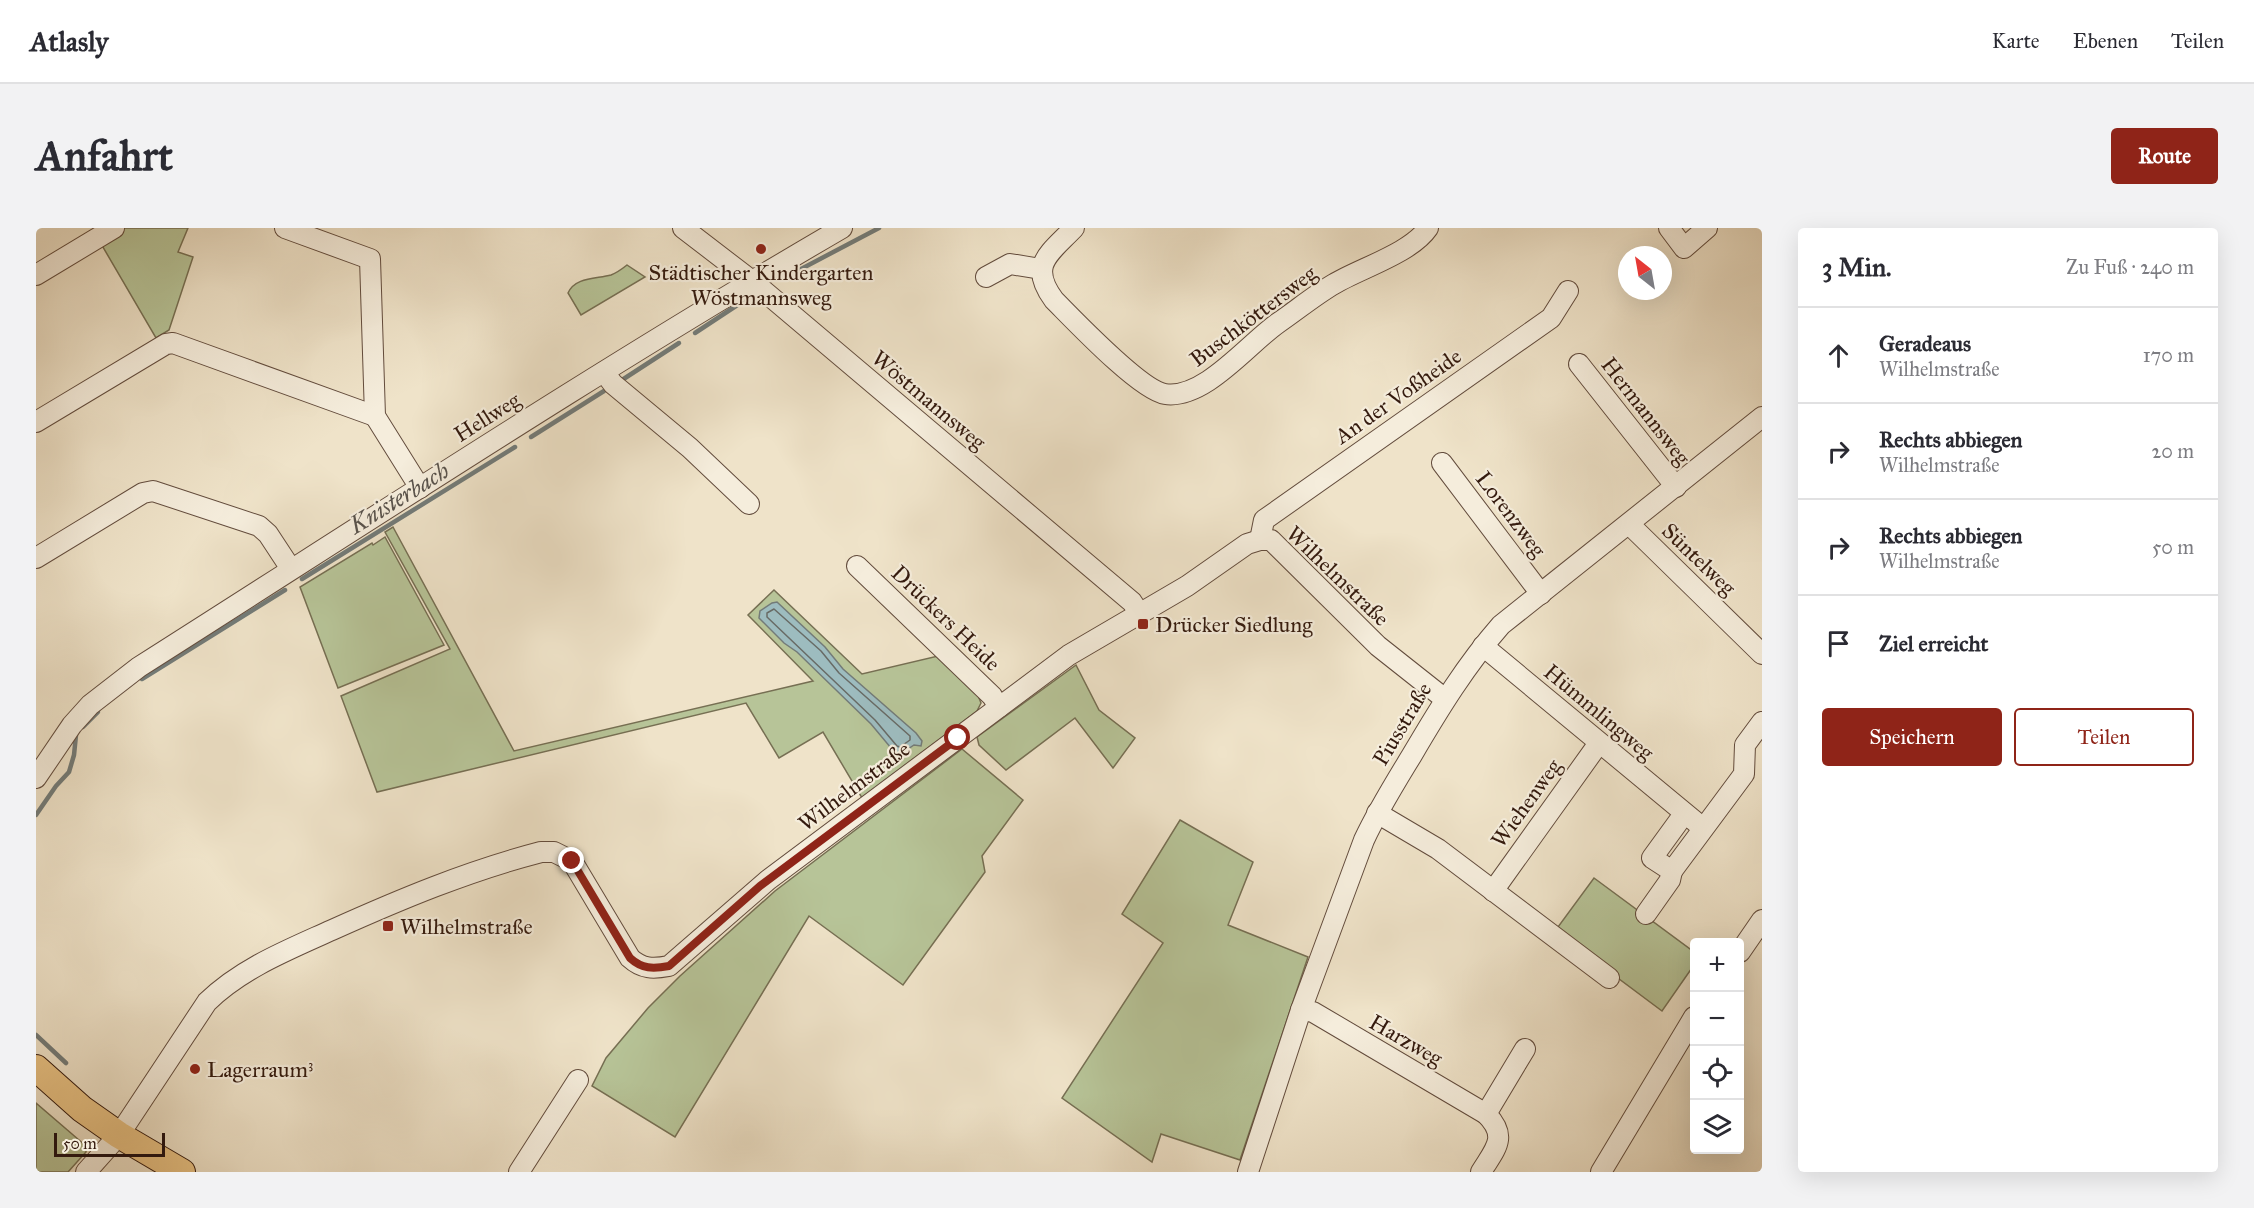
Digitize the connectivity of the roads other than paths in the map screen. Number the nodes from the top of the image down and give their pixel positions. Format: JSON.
{"nodes":[{"id":1,"x":114,"y":228,"type":"edge"},
{"id":2,"x":285,"y":228,"type":"edge"},
{"id":3,"x":682,"y":228,"type":"edge"},
{"id":4,"x":842,"y":228,"type":"edge"},
{"id":5,"x":1074,"y":228,"type":"edge"},
{"id":6,"x":1428,"y":228,"type":"edge"},
{"id":7,"x":1669,"y":228,"type":"edge"},
{"id":8,"x":1707,"y":228,"type":"edge"},
{"id":9,"x":1041,"y":269,"type":"junction"},
{"id":10,"x":36,"y":275,"type":"edge"},
{"id":11,"x":986,"y":277,"type":"dead end"},
{"id":12,"x":752,"y":281,"type":"junction"},
{"id":13,"x":1568,"y":291,"type":"dead end"},
{"id":14,"x":1579,"y":364,"type":"dead end"},
{"id":15,"x":604,"y":372,"type":"junction"},
{"id":16,"x":375,"y":416,"type":"junction"},
{"id":17,"x":36,"y":422,"type":"edge"},
{"id":18,"x":1759,"y":425,"type":"edge"},
{"id":19,"x":1442,"y":463,"type":"dead end"},
{"id":20,"x":1676,"y":487,"type":"junction"},
{"id":21,"x":420,"y":488,"type":"junction"},
{"id":22,"x":749,"y":504,"type":"dead end"},
{"id":23,"x":1629,"y":524,"type":"junction"},
{"id":24,"x":1260,"y":540,"type":"junction"},
{"id":25,"x":36,"y":558,"type":"edge"},
{"id":26,"x":857,"y":566,"type":"dead end"},
{"id":27,"x":291,"y":569,"type":"junction"},
{"id":28,"x":1541,"y":594,"type":"junction"},
{"id":29,"x":1140,"y":614,"type":"junction"},
{"id":30,"x":1483,"y":646,"type":"junction"},
{"id":31,"x":1762,"y":654,"type":"edge"},
{"id":32,"x":1445,"y":699,"type":"junction"},
{"id":33,"x":999,"y":707,"type":"junction"},
{"id":34,"x":1762,"y":722,"type":"edge"},
{"id":35,"x":1599,"y":743,"type":"junction"},
{"id":36,"x":36,"y":778,"type":"edge"},
{"id":37,"x":1377,"y":813,"type":"junction"},
{"id":38,"x":1684,"y":814,"type":"junction"},
{"id":39,"x":1703,"y":828,"type":"junction"},
{"id":40,"x":1672,"y":872,"type":"junction"},
{"id":41,"x":1493,"y":891,"type":"junction"},
{"id":42,"x":1646,"y":914,"type":"dead end"},
{"id":43,"x":1762,"y":920,"type":"edge"},
{"id":44,"x":1744,"y":946,"type":"edge"},
{"id":45,"x":1609,"y":978,"type":"dead end"},
{"id":46,"x":1301,"y":1010,"type":"junction"},
{"id":47,"x":1690,"y":1025,"type":"edge"},
{"id":48,"x":1525,"y":1049,"type":"dead end"},
{"id":49,"x":36,"y":1068,"type":"edge"},
{"id":50,"x":578,"y":1080,"type":"dead end"},
{"id":51,"x":1486,"y":1114,"type":"junction"},
{"id":52,"x":119,"y":1135,"type":"junction"},
{"id":53,"x":86,"y":1172,"type":"edge"},
{"id":54,"x":182,"y":1172,"type":"edge"},
{"id":55,"x":519,"y":1172,"type":"edge"},
{"id":56,"x":1248,"y":1172,"type":"edge"},
{"id":57,"x":1481,"y":1172,"type":"edge"},
{"id":58,"x":1601,"y":1172,"type":"edge"}],
"edges":[{"from":1,"to":10,"type":"street"},
{"from":2,"to":16,"type":"street"},
{"from":3,"to":12,"type":"street","name":"Wöstmannsweg"},
{"from":4,"to":12,"type":"street","name":"Hellweg"},
{"from":5,"to":9,"type":"street"},
{"from":6,"to":9,"type":"street","name":"Buschköttersweg"},
{"from":7,"to":8,"type":"street"},
{"from":9,"to":11,"type":"street"},
{"from":12,"to":15,"type":"street","name":"Hellweg"},
{"from":12,"to":29,"type":"street","name":"Wöstmannsweg"},
{"from":13,"to":24,"type":"street","name":"An der Voßheide"},
{"from":14,"to":20,"type":"street","name":"Hermannsweg"},
{"from":15,"to":21,"type":"street","name":"Hellweg"},
{"from":15,"to":22,"type":"street"},
{"from":16,"to":17,"type":"street"},
{"from":16,"to":21,"type":"street"},
{"from":18,"to":20,"type":"street","name":"Piusstraße"},
{"from":19,"to":28,"type":"street","name":"Lorenzweg"},
{"from":20,"to":23,"type":"street","name":"Piusstraße"},
{"from":21,"to":27,"type":"street","name":"Hellweg"},
{"from":23,"to":28,"type":"street","name":"Piusstraße"},
{"from":23,"to":31,"type":"street","name":"Süntelweg"},
{"from":24,"to":29,"type":"street","name":"Wilhelmstraße"},
{"from":24,"to":32,"type":"street","name":"Wilhelmstraße"},
{"from":25,"to":27,"type":"street"},
{"from":26,"to":33,"type":"street","name":"Drückers Heide"},
{"from":27,"to":36,"type":"street","name":"Hellweg"},
{"from":28,"to":30,"type":"street","name":"Piusstraße"},
{"from":29,"to":33,"type":"street","name":"Wilhelmstraße"},
{"from":30,"to":32,"type":"street","name":"Piusstraße"},
{"from":30,"to":35,"type":"street","name":"Hümmlingweg"},
{"from":32,"to":37,"type":"street","name":"Piusstraße"},
{"from":33,"to":52,"type":"street","name":"Wilhelmstraße"},
{"from":34,"to":39,"type":"street"},
{"from":35,"to":38,"type":"street","name":"Hümmlingweg"},
{"from":35,"to":41,"type":"street","name":"Wiehenweg"},
{"from":37,"to":41,"type":"street"},
{"from":37,"to":46,"type":"street","name":"Piusstraße"},
{"from":38,"to":39,"type":"street","name":"Hümmlingweg"},
{"from":38,"to":40,"type":"street"},
{"from":39,"to":40,"type":"street"},
{"from":40,"to":42,"type":"street"},
{"from":41,"to":45,"type":"street"},
{"from":43,"to":44,"type":"street"},
{"from":46,"to":51,"type":"street","name":"Harzweg"},
{"from":46,"to":56,"type":"street","name":"Piusstraße"},
{"from":47,"to":58,"type":"street"},
{"from":48,"to":51,"type":"street"},
{"from":49,"to":52,"type":"main road"},
{"from":50,"to":55,"type":"street"},
{"from":51,"to":57,"type":"street"},
{"from":52,"to":53,"type":"street","name":"Wilhelmstraße"},
{"from":52,"to":54,"type":"main road"}]}
